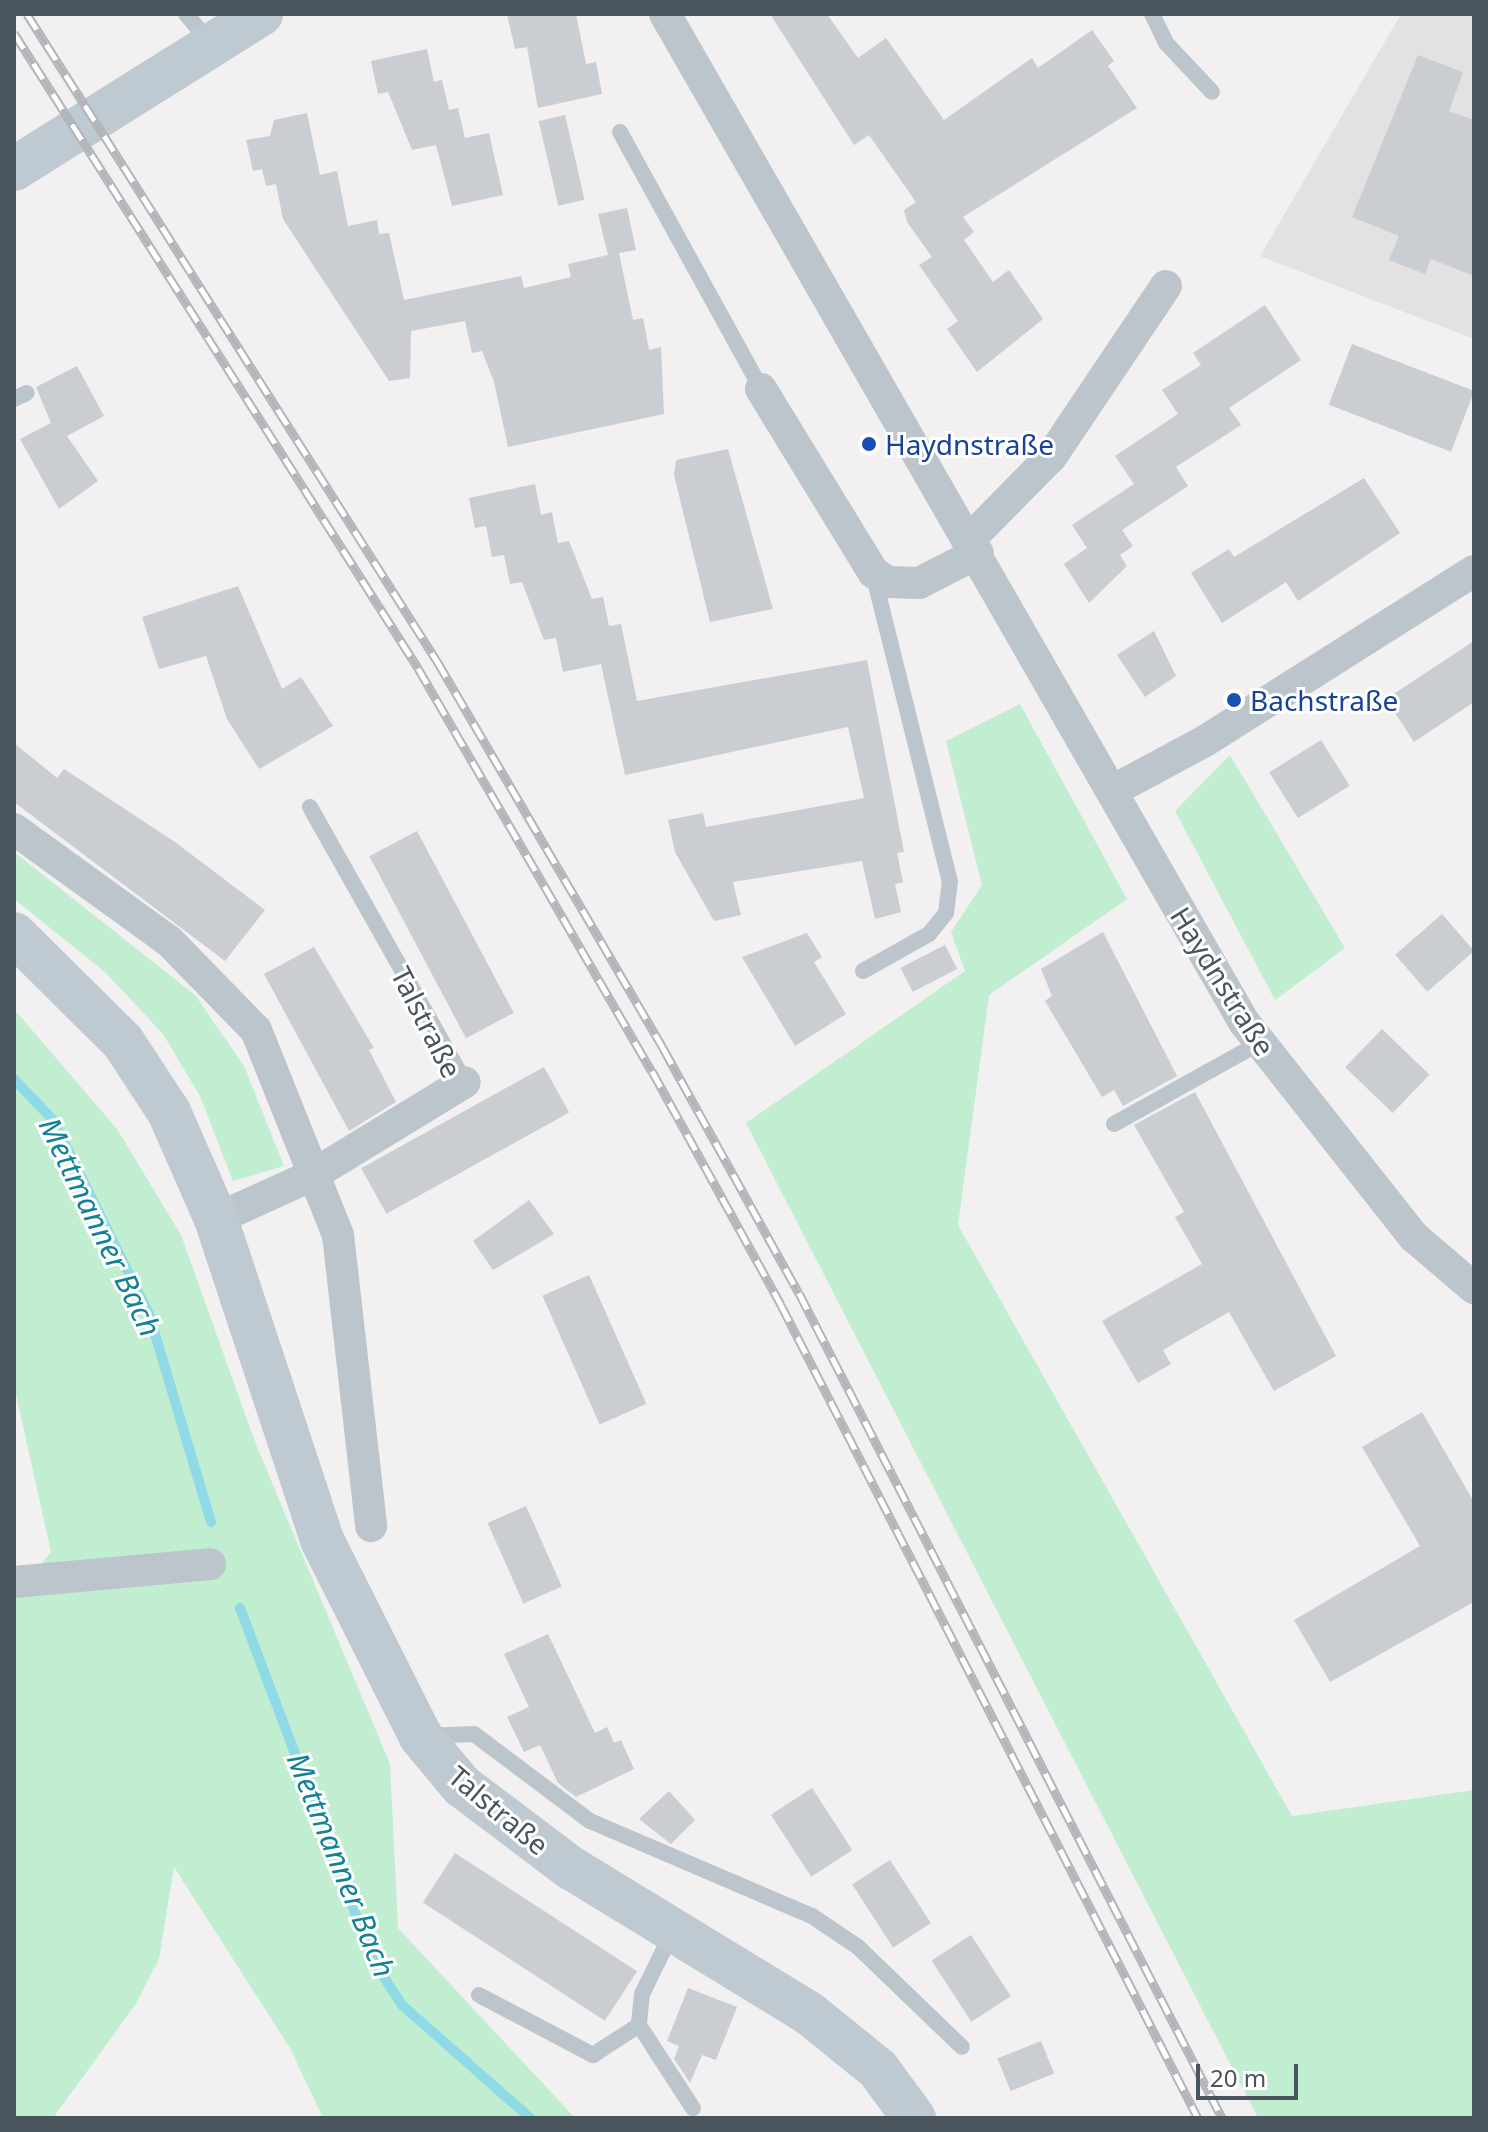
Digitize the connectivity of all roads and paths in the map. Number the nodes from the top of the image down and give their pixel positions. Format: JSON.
{"nodes":[{"id":1,"x":261,"y":14,"type":"edge"},
{"id":2,"x":665,"y":14,"type":"edge"},
{"id":3,"x":1152,"y":14,"type":"edge"},
{"id":4,"x":199,"y":29,"type":"edge"},
{"id":5,"x":1212,"y":92,"type":"dead end"},
{"id":6,"x":620,"y":132,"type":"dead end"},
{"id":7,"x":14,"y":169,"type":"edge"},
{"id":8,"x":1166,"y":286,"type":"dead end"},
{"id":9,"x":761,"y":389,"type":"joint"},
{"id":10,"x":974,"y":546,"type":"junction"},
{"id":11,"x":1474,"y":571,"type":"edge"},
{"id":12,"x":873,"y":572,"type":"junction"},
{"id":13,"x":1114,"y":790,"type":"junction"},
{"id":14,"x":310,"y":807,"type":"dead end"},
{"id":15,"x":14,"y":829,"type":"edge"},
{"id":16,"x":14,"y":934,"type":"edge"},
{"id":17,"x":863,"y":971,"type":"dead end"},
{"id":18,"x":1258,"y":1044,"type":"junction"},
{"id":19,"x":465,"y":1082,"type":"joint"},
{"id":20,"x":1114,"y":1124,"type":"dead end"},
{"id":21,"x":311,"y":1176,"type":"junction"},
{"id":22,"x":216,"y":1219,"type":"junction"},
{"id":23,"x":1474,"y":1288,"type":"edge"},
{"id":24,"x":371,"y":1526,"type":"dead end"},
{"id":25,"x":210,"y":1564,"type":"dead end"},
{"id":26,"x":14,"y":1582,"type":"edge"},
{"id":27,"x":421,"y":1737,"type":"junction"},
{"id":28,"x":674,"y":1929,"type":"junction"},
{"id":29,"x":479,"y":1995,"type":"dead end"},
{"id":30,"x":639,"y":2025,"type":"junction"},
{"id":31,"x":962,"y":2047,"type":"dead end"},
{"id":32,"x":693,"y":2108,"type":"dead end"},
{"id":33,"x":914,"y":2118,"type":"edge"}],
"edges":[{"from":1,"to":4,"type":"main road"},
{"from":2,"to":10,"type":"street","name":"Haydnstraße"},
{"from":3,"to":5,"type":"lane"},
{"from":4,"to":7,"type":"main road"},
{"from":6,"to":9,"type":"lane"},
{"from":8,"to":10,"type":"street"},
{"from":9,"to":12,"type":"street"},
{"from":10,"to":12,"type":"street"},
{"from":10,"to":13,"type":"street","name":"Haydnstraße"},
{"from":11,"to":13,"type":"street"},
{"from":12,"to":17,"type":"lane"},
{"from":13,"to":18,"type":"street","name":"Haydnstraße"},
{"from":14,"to":19,"type":"lane","name":"Talstraße"},
{"from":15,"to":21,"type":"street"},
{"from":16,"to":22,"type":"main road","name":"Talstraße"},
{"from":18,"to":20,"type":"lane"},
{"from":18,"to":23,"type":"street","name":"Haydnstraße"},
{"from":19,"to":21,"type":"street","name":"Talstraße"},
{"from":21,"to":22,"type":"street","name":"Talstraße"},
{"from":21,"to":24,"type":"street"},
{"from":22,"to":27,"type":"main road","name":"Talstraße"},
{"from":25,"to":26,"type":"street"},
{"from":27,"to":28,"type":"main road","name":"Talstraße"},
{"from":27,"to":31,"type":"lane"},
{"from":28,"to":30,"type":"lane"},
{"from":28,"to":33,"type":"main road","name":"Talstraße"},
{"from":29,"to":30,"type":"lane"},
{"from":30,"to":32,"type":"lane"}]}
